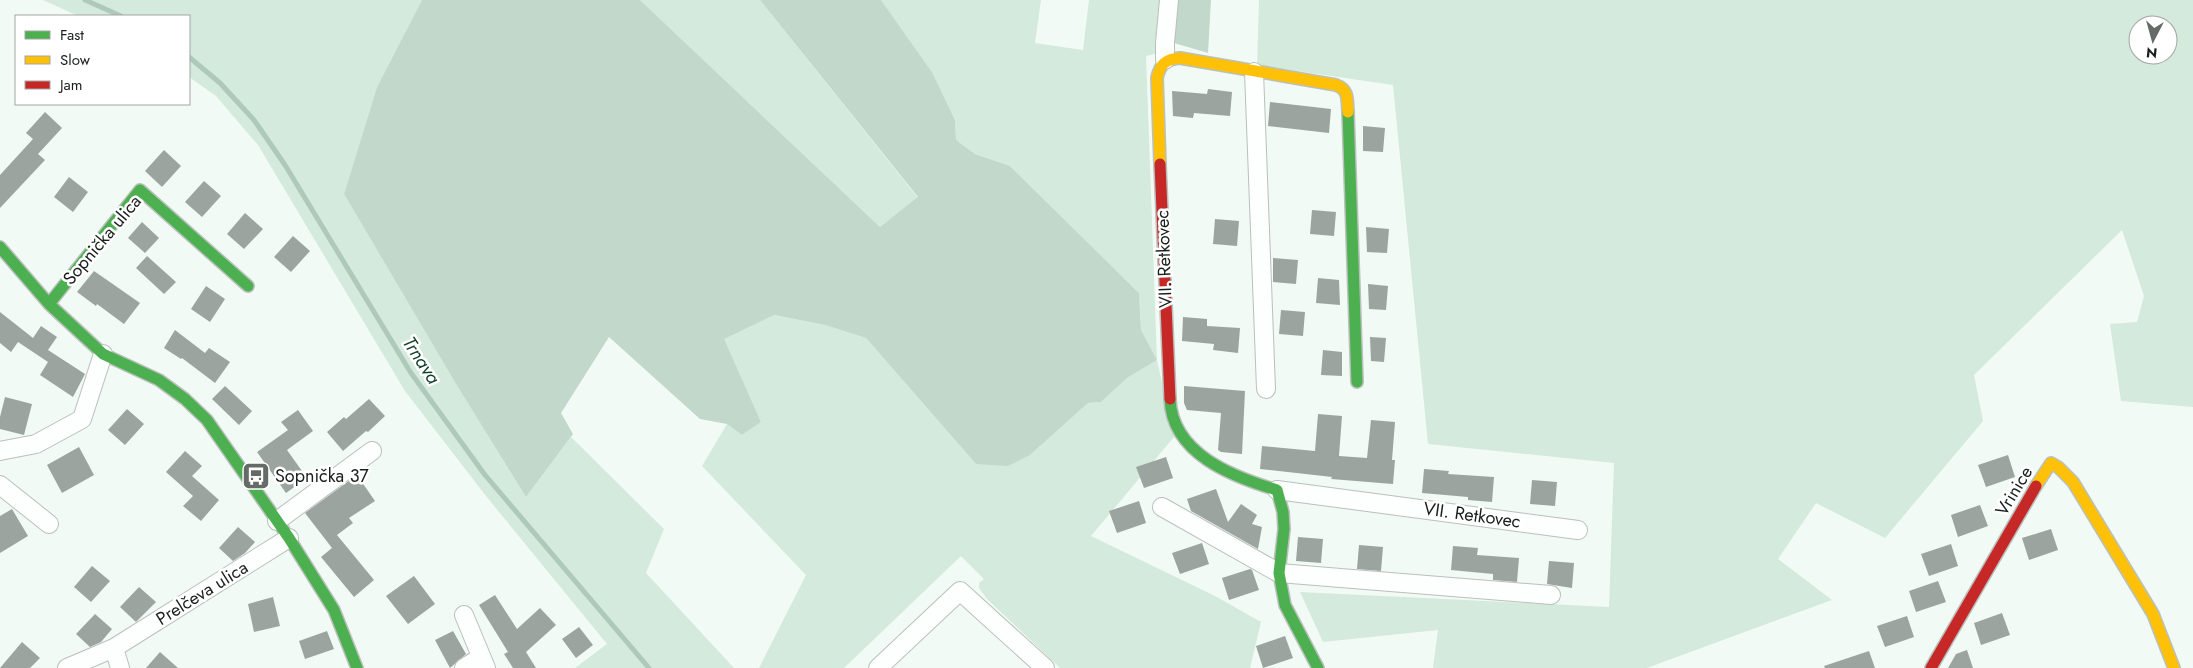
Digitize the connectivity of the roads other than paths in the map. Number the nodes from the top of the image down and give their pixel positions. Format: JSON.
{"nodes":[{"id":1,"x":1168,"y":0,"type":"edge"},
{"id":2,"x":1165,"y":60,"type":"junction"},
{"id":3,"x":1254,"y":72,"type":"junction"},
{"id":4,"x":0,"y":247,"type":"edge"},
{"id":5,"x":248,"y":286,"type":"dead end"},
{"id":6,"x":49,"y":304,"type":"junction"},
{"id":7,"x":103,"y":354,"type":"junction"},
{"id":8,"x":1357,"y":382,"type":"dead end"},
{"id":9,"x":1266,"y":389,"type":"dead end"},
{"id":10,"x":0,"y":451,"type":"edge"},
{"id":11,"x":372,"y":451,"type":"dead end"},
{"id":12,"x":0,"y":485,"type":"edge"},
{"id":13,"x":1278,"y":490,"type":"junction"},
{"id":14,"x":1162,"y":507,"type":"dead end"},
{"id":15,"x":277,"y":521,"type":"junction"},
{"id":16,"x":49,"y":524,"type":"dead end"},
{"id":17,"x":1578,"y":530,"type":"dead end"},
{"id":18,"x":290,"y":538,"type":"junction"},
{"id":19,"x":1280,"y":573,"type":"junction"},
{"id":20,"x":1551,"y":595,"type":"dead end"},
{"id":21,"x":464,"y":615,"type":"dead end"},
{"id":22,"x":114,"y":648,"type":"junction"},
{"id":23,"x":483,"y":663,"type":"edge"},
{"id":24,"x":67,"y":668,"type":"edge"},
{"id":25,"x":120,"y":668,"type":"edge"},
{"id":26,"x":357,"y":668,"type":"edge"},
{"id":27,"x":464,"y":668,"type":"edge"},
{"id":28,"x":878,"y":668,"type":"edge"},
{"id":29,"x":1045,"y":668,"type":"edge"},
{"id":30,"x":1318,"y":668,"type":"edge"},
{"id":31,"x":1931,"y":668,"type":"edge"},
{"id":32,"x":2174,"y":668,"type":"edge"}],
"edges":[{"from":1,"to":2,"type":"street"},
{"from":2,"to":3,"type":"street"},
{"from":2,"to":13,"type":"street","name":"VII. Retkovec"},
{"from":3,"to":8,"type":"street"},
{"from":3,"to":9,"type":"street"},
{"from":4,"to":6,"type":"street","name":"Sopnička ulica"},
{"from":5,"to":6,"type":"street","name":"Sopnička ulica"},
{"from":6,"to":7,"type":"street","name":"Sopnička ulica"},
{"from":7,"to":10,"type":"street"},
{"from":7,"to":15,"type":"street","name":"Sopnička ulica"},
{"from":11,"to":15,"type":"street"},
{"from":12,"to":16,"type":"street"},
{"from":13,"to":17,"type":"street","name":"VII. Retkovec"},
{"from":13,"to":19,"type":"street"},
{"from":14,"to":19,"type":"street"},
{"from":15,"to":18,"type":"street","name":"Sopnička ulica"},
{"from":18,"to":22,"type":"street","name":"Prelčeva ulica"},
{"from":18,"to":26,"type":"street","name":"Sopnička ulica"},
{"from":19,"to":20,"type":"street"},
{"from":19,"to":30,"type":"street"},
{"from":21,"to":23,"type":"street"},
{"from":22,"to":24,"type":"street","name":"Prelčeva ulica"},
{"from":22,"to":25,"type":"street"},
{"from":23,"to":27,"type":"street"},
{"from":28,"to":29,"type":"street"},
{"from":31,"to":32,"type":"street","name":"Vrinice"}]}
